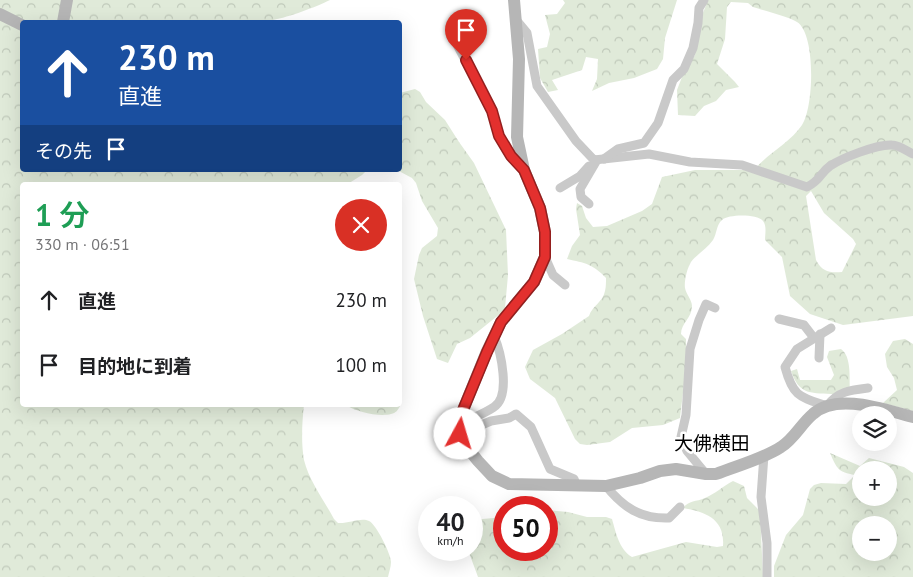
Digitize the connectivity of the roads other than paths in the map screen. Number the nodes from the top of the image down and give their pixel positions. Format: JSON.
{"nodes":[{"id":1,"x":67,"y":0,"type":"edge"},
{"id":2,"x":704,"y":0,"type":"edge"},
{"id":3,"x":511,"y":2,"type":"edge"},
{"id":4,"x":0,"y":14,"type":"edge"},
{"id":5,"x":458,"y":19,"type":"dead end"},
{"id":6,"x":63,"y":20,"type":"edge"},
{"id":7,"x":517,"y":21,"type":"junction"},
{"id":8,"x":20,"y":23,"type":"edge"},
{"id":9,"x":913,"y":154,"type":"edge"},
{"id":10,"x":598,"y":160,"type":"junction"},
{"id":11,"x":524,"y":170,"type":"junction"},
{"id":12,"x":560,"y":188,"type":"dead end"},
{"id":13,"x":589,"y":204,"type":"dead end"},
{"id":14,"x":545,"y":257,"type":"junction"},
{"id":15,"x":565,"y":285,"type":"dead end"},
{"id":16,"x":715,"y":308,"type":"dead end"},
{"id":17,"x":779,"y":320,"type":"dead end"},
{"id":18,"x":831,"y":328,"type":"dead end"},
{"id":19,"x":494,"y":336,"type":"junction"},
{"id":20,"x":817,"y":336,"type":"junction"},
{"id":21,"x":819,"y":358,"type":"dead end"},
{"id":22,"x":868,"y":388,"type":"dead end"},
{"id":23,"x":827,"y":406,"type":"junction"},
{"id":24,"x":913,"y":417,"type":"edge"},
{"id":25,"x":459,"y":430,"type":"junction"},
{"id":26,"x":764,"y":455,"type":"junction"},
{"id":27,"x":706,"y":474,"type":"junction"},
{"id":28,"x":577,"y":486,"type":"junction"},
{"id":29,"x":606,"y":486,"type":"junction"},
{"id":30,"x":680,"y":507,"type":"dead end"},
{"id":31,"x":767,"y":577,"type":"edge"}],
"edges":[{"from":1,"to":6,"type":"main road"},
{"from":2,"to":10,"type":"street"},
{"from":3,"to":7,"type":"main road"},
{"from":4,"to":8,"type":"main road"},
{"from":5,"to":11,"type":"street"},
{"from":7,"to":10,"type":"street"},
{"from":7,"to":11,"type":"main road"},
{"from":9,"to":10,"type":"street"},
{"from":10,"to":12,"type":"street"},
{"from":10,"to":13,"type":"street"},
{"from":11,"to":14,"type":"main road"},
{"from":14,"to":15,"type":"street"},
{"from":14,"to":19,"type":"main road"},
{"from":16,"to":27,"type":"street"},
{"from":17,"to":20,"type":"street"},
{"from":18,"to":20,"type":"street"},
{"from":19,"to":25,"type":"main road"},
{"from":19,"to":25,"type":"street"},
{"from":20,"to":21,"type":"street"},
{"from":20,"to":23,"type":"street"},
{"from":22,"to":23,"type":"street"},
{"from":23,"to":24,"type":"main road"},
{"from":23,"to":26,"type":"main road"},
{"from":25,"to":28,"type":"main road"},
{"from":25,"to":28,"type":"street"},
{"from":26,"to":27,"type":"main road"},
{"from":26,"to":31,"type":"street"},
{"from":27,"to":29,"type":"main road"},
{"from":28,"to":29,"type":"main road"},
{"from":29,"to":30,"type":"street"}]}
